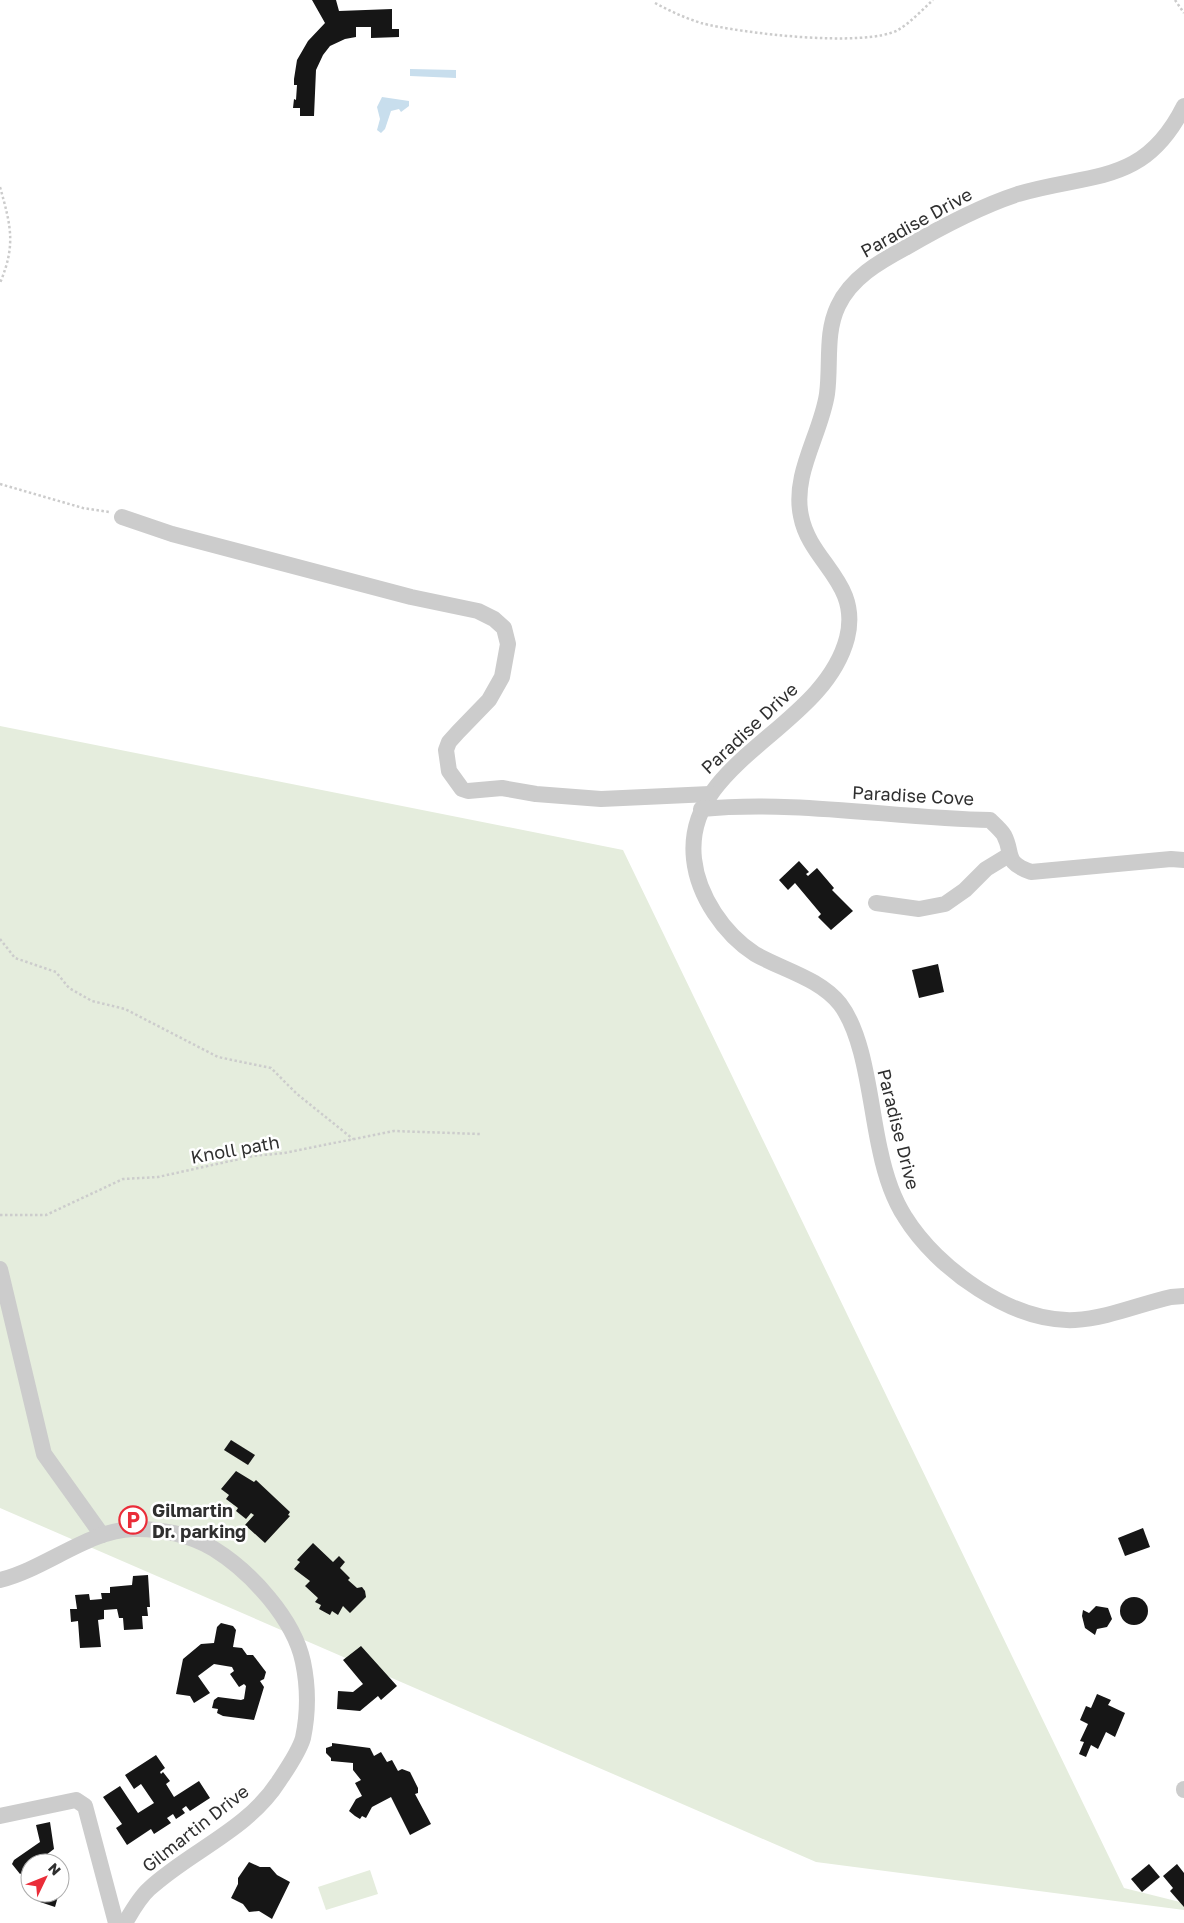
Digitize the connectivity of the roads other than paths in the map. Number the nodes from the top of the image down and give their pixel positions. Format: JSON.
{"nodes":[{"id":1,"x":1184,"y":106,"type":"edge"},
{"id":2,"x":122,"y":517,"type":"road end"},
{"id":3,"x":710,"y":794,"type":"junction"},
{"id":4,"x":701,"y":809,"type":"junction"},
{"id":5,"x":1009,"y":855,"type":"junction"},
{"id":6,"x":1184,"y":860,"type":"edge"},
{"id":7,"x":876,"y":903,"type":"dead end"},
{"id":8,"x":0,"y":1269,"type":"edge"},
{"id":9,"x":1184,"y":1296,"type":"edge"},
{"id":10,"x":102,"y":1535,"type":"junction"},
{"id":11,"x":0,"y":1580,"type":"edge"},
{"id":12,"x":0,"y":1816,"type":"edge"},
{"id":13,"x":116,"y":1923,"type":"edge"},
{"id":14,"x":125,"y":1923,"type":"edge"}],
"edges":[{"from":1,"to":3,"type":"street","name":"Paradise Drive"},
{"from":2,"to":3,"type":"street"},
{"from":3,"to":4,"type":"street","name":"Paradise Drive"},
{"from":4,"to":5,"type":"street","name":"Paradise Cove"},
{"from":4,"to":9,"type":"street","name":"Paradise Drive"},
{"from":5,"to":6,"type":"street","name":"Paradise Cove"},
{"from":5,"to":7,"type":"street"},
{"from":8,"to":10,"type":"street"},
{"from":10,"to":11,"type":"street","name":"Gilmartin Drive"},
{"from":10,"to":14,"type":"street","name":"Gilmartin Drive"},
{"from":12,"to":13,"type":"street"}]}
